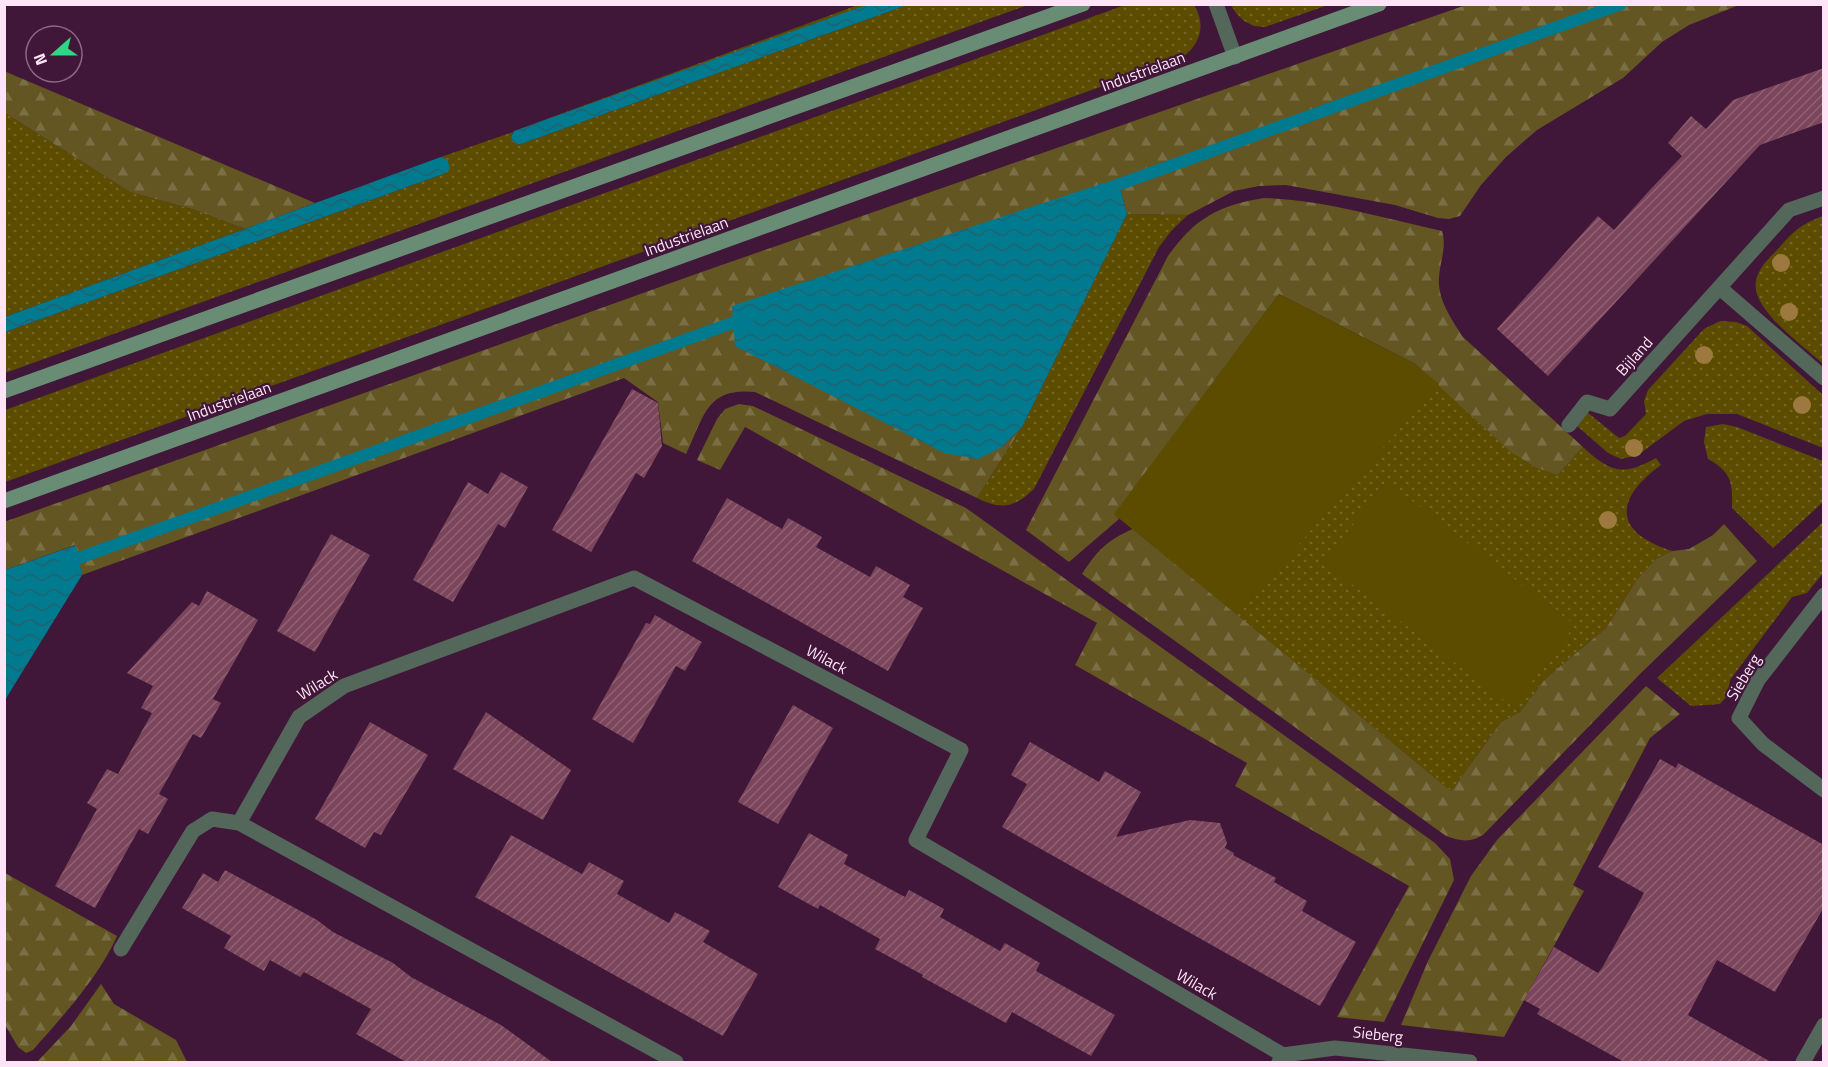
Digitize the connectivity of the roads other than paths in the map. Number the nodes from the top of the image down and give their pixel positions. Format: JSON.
{"nodes":[{"id":1,"x":1083,"y":4,"type":"edge"},
{"id":2,"x":1216,"y":4,"type":"edge"},
{"id":3,"x":1379,"y":4,"type":"edge"},
{"id":4,"x":1235,"y":57,"type":"junction"},
{"id":5,"x":1824,"y":198,"type":"edge"},
{"id":6,"x":1720,"y":288,"type":"junction"},
{"id":7,"x":1824,"y":378,"type":"edge"},
{"id":8,"x":4,"y":391,"type":"edge"},
{"id":9,"x":1569,"y":425,"type":"dead end"},
{"id":10,"x":4,"y":501,"type":"edge"},
{"id":11,"x":1824,"y":595,"type":"edge"},
{"id":12,"x":1824,"y":790,"type":"edge"},
{"id":13,"x":239,"y":823,"type":"junction"},
{"id":14,"x":121,"y":949,"type":"dead end"},
{"id":15,"x":1824,"y":1025,"type":"edge"},
{"id":16,"x":1281,"y":1059,"type":"edge"},
{"id":17,"x":675,"y":1062,"type":"edge"},
{"id":18,"x":1470,"y":1062,"type":"edge"},
{"id":19,"x":1803,"y":1062,"type":"edge"}],
"edges":[{"from":1,"to":8,"type":"main road"},
{"from":2,"to":4,"type":"street"},
{"from":3,"to":4,"type":"main road","name":"Industrielaan"},
{"from":4,"to":10,"type":"main road","name":"Industrielaan"},
{"from":5,"to":6,"type":"street","name":"Bijland"},
{"from":6,"to":7,"type":"street"},
{"from":6,"to":9,"type":"street","name":"Bijland"},
{"from":11,"to":12,"type":"street","name":"Sieberg"},
{"from":13,"to":14,"type":"street"},
{"from":13,"to":16,"type":"street","name":"Wilack"},
{"from":13,"to":17,"type":"street"},
{"from":15,"to":19,"type":"street"},
{"from":16,"to":18,"type":"street","name":"Sieberg"}]}
